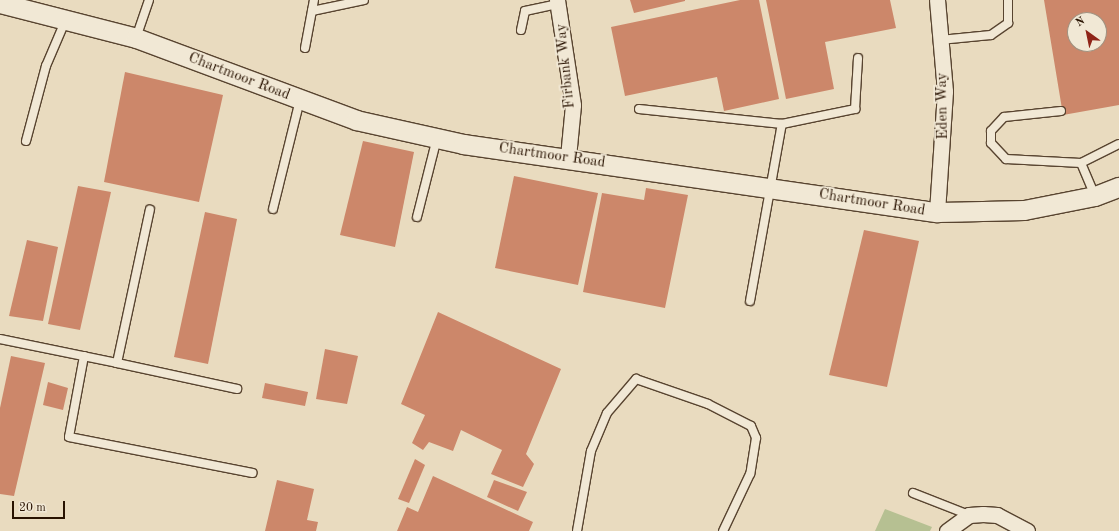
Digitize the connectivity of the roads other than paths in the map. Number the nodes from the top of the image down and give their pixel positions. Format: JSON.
{"nodes":[{"id":1,"x":149,"y":0,"type":"edge"},
{"id":2,"x":314,"y":0,"type":"edge"},
{"id":3,"x":364,"y":0,"type":"edge"},
{"id":4,"x":937,"y":0,"type":"edge"},
{"id":5,"x":1008,"y":0,"type":"edge"},
{"id":6,"x":557,"y":2,"type":"edge"},
{"id":7,"x":0,"y":3,"type":"edge"},
{"id":8,"x":312,"y":11,"type":"junction"},
{"id":9,"x":66,"y":18,"type":"junction"},
{"id":10,"x":521,"y":30,"type":"dead end"},
{"id":11,"x":136,"y":38,"type":"junction"},
{"id":12,"x":940,"y":40,"type":"junction"},
{"id":13,"x":305,"y":48,"type":"dead end"},
{"id":14,"x":858,"y":58,"type":"dead end"},
{"id":15,"x":300,"y":100,"type":"junction"},
{"id":16,"x":639,"y":109,"type":"dead end"},
{"id":17,"x":1061,"y":111,"type":"dead end"},
{"id":18,"x":782,"y":124,"type":"junction"},
{"id":19,"x":438,"y":138,"type":"junction"},
{"id":20,"x":26,"y":142,"type":"dead end"},
{"id":21,"x":1119,"y":144,"type":"edge"},
{"id":22,"x":568,"y":157,"type":"junction"},
{"id":23,"x":1081,"y":163,"type":"junction"},
{"id":24,"x":1119,"y":187,"type":"edge"},
{"id":25,"x":772,"y":188,"type":"junction"},
{"id":26,"x":1095,"y":196,"type":"junction"},
{"id":27,"x":150,"y":209,"type":"dead end"},
{"id":28,"x":273,"y":209,"type":"dead end"},
{"id":29,"x":937,"y":212,"type":"junction"},
{"id":30,"x":416,"y":217,"type":"dead end"},
{"id":31,"x":750,"y":300,"type":"dead end"},
{"id":32,"x":0,"y":339,"type":"edge"},
{"id":33,"x":84,"y":356,"type":"junction"},
{"id":34,"x":117,"y":363,"type":"junction"},
{"id":35,"x":237,"y":388,"type":"dead end"},
{"id":36,"x":252,"y":474,"type":"dead end"},
{"id":37,"x":913,"y":493,"type":"dead end"},
{"id":38,"x":969,"y":515,"type":"junction"},
{"id":39,"x":577,"y":531,"type":"edge"},
{"id":40,"x":723,"y":531,"type":"edge"},
{"id":41,"x":947,"y":531,"type":"edge"},
{"id":42,"x":1027,"y":531,"type":"edge"}],
"edges":[{"from":1,"to":11,"type":"lane"},
{"from":2,"to":8,"type":"lane"},
{"from":3,"to":8,"type":"lane"},
{"from":4,"to":12,"type":"street","name":"Eden Way"},
{"from":5,"to":12,"type":"lane"},
{"from":6,"to":10,"type":"lane"},
{"from":6,"to":22,"type":"street","name":"Firbank Way"},
{"from":7,"to":9,"type":"street","name":"Chartmoor Road"},
{"from":8,"to":13,"type":"lane"},
{"from":9,"to":11,"type":"street","name":"Chartmoor Road"},
{"from":9,"to":20,"type":"lane"},
{"from":11,"to":15,"type":"street","name":"Chartmoor Road"},
{"from":12,"to":29,"type":"street","name":"Eden Way"},
{"from":14,"to":18,"type":"lane"},
{"from":15,"to":19,"type":"street","name":"Chartmoor Road"},
{"from":15,"to":28,"type":"lane"},
{"from":16,"to":18,"type":"lane"},
{"from":17,"to":23,"type":"lane"},
{"from":18,"to":25,"type":"lane"},
{"from":19,"to":22,"type":"street","name":"Chartmoor Road"},
{"from":19,"to":30,"type":"lane"},
{"from":21,"to":23,"type":"lane"},
{"from":22,"to":25,"type":"street","name":"Chartmoor Road"},
{"from":23,"to":26,"type":"lane"},
{"from":24,"to":26,"type":"street","name":"Chartmoor Road"},
{"from":25,"to":29,"type":"street","name":"Chartmoor Road"},
{"from":25,"to":31,"type":"lane"},
{"from":26,"to":29,"type":"street","name":"Chartmoor Road"},
{"from":27,"to":34,"type":"lane"},
{"from":32,"to":33,"type":"lane"},
{"from":33,"to":34,"type":"lane"},
{"from":33,"to":36,"type":"lane"},
{"from":34,"to":35,"type":"lane"},
{"from":37,"to":38,"type":"lane"},
{"from":38,"to":41,"type":"street"},
{"from":38,"to":42,"type":"street"},
{"from":39,"to":40,"type":"lane"}]}
